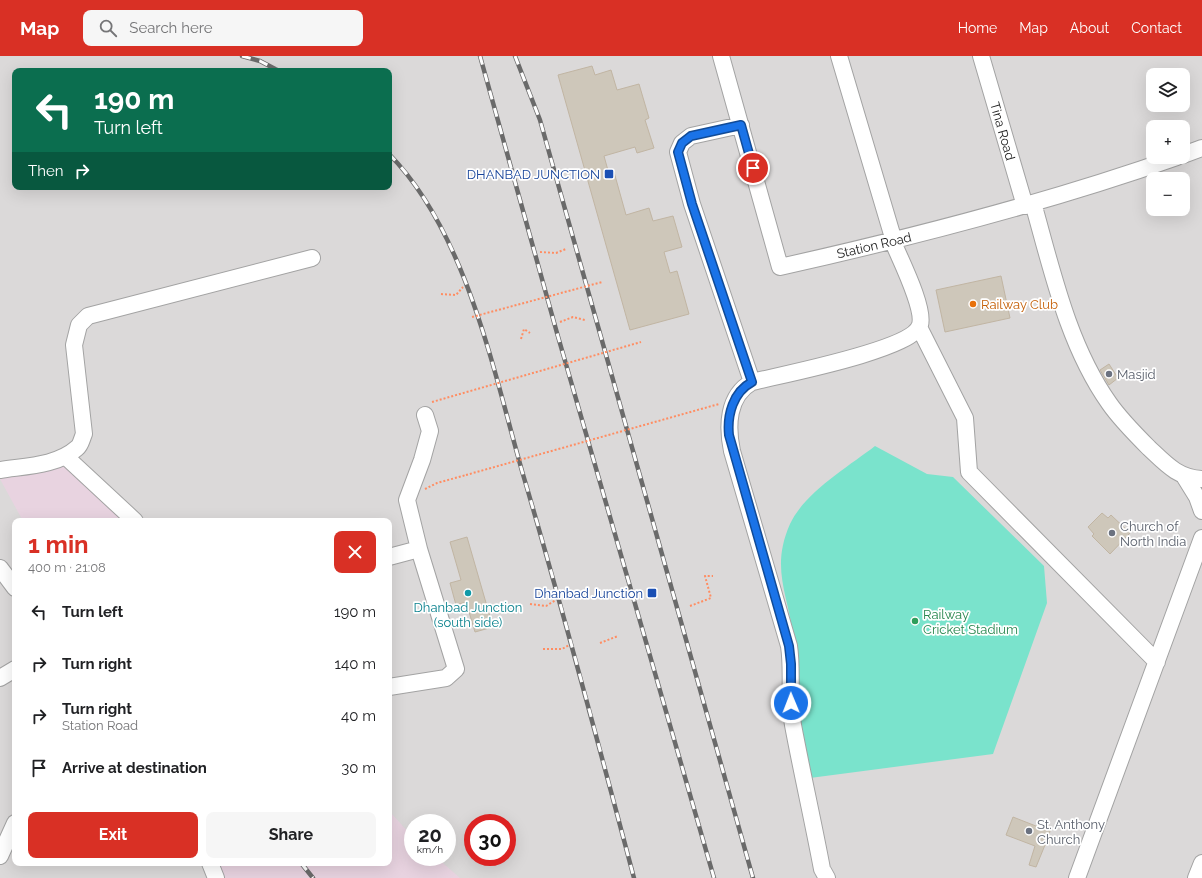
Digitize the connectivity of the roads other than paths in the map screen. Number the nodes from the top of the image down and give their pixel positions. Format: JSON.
{"nodes":[{"id":1,"x":721,"y":56,"type":"edge"},
{"id":2,"x":840,"y":56,"type":"edge"},
{"id":3,"x":981,"y":56,"type":"edge"},
{"id":4,"x":741,"y":125,"type":"junction"},
{"id":5,"x":1202,"y":148,"type":"edge"},
{"id":6,"x":1190,"y":152,"type":"edge"},
{"id":7,"x":1155,"y":164,"type":"edge"},
{"id":8,"x":1029,"y":204,"type":"junction"},
{"id":9,"x":894,"y":241,"type":"junction"},
{"id":10,"x":312,"y":258,"type":"dead end"},
{"id":11,"x":919,"y":327,"type":"junction"},
{"id":12,"x":752,"y":382,"type":"junction"},
{"id":13,"x":428,"y":408,"type":"road end"},
{"id":14,"x":65,"y":456,"type":"junction"},
{"id":15,"x":0,"y":470,"type":"edge"},
{"id":16,"x":1184,"y":476,"type":"junction"},
{"id":17,"x":1202,"y":479,"type":"edge"},
{"id":18,"x":1202,"y":511,"type":"edge"},
{"id":19,"x":132,"y":518,"type":"edge"},
{"id":20,"x":1202,"y":538,"type":"edge"},
{"id":21,"x":419,"y":549,"type":"junction"},
{"id":22,"x":392,"y":556,"type":"edge"},
{"id":23,"x":0,"y":568,"type":"edge"},
{"id":24,"x":12,"y":584,"type":"edge"},
{"id":25,"x":1157,"y":662,"type":"junction"},
{"id":26,"x":392,"y":687,"type":"edge"},
{"id":27,"x":12,"y":830,"type":"edge"},
{"id":28,"x":0,"y":856,"type":"edge"},
{"id":29,"x":1202,"y":863,"type":"edge"},
{"id":30,"x":211,"y":866,"type":"edge"},
{"id":31,"x":216,"y":878,"type":"edge"},
{"id":32,"x":827,"y":878,"type":"edge"},
{"id":33,"x":1077,"y":878,"type":"edge"},
{"id":34,"x":1196,"y":878,"type":"edge"}],
"edges":[{"from":1,"to":4,"type":"street","name":"Station Road"},
{"from":2,"to":9,"type":"street"},
{"from":3,"to":8,"type":"street","name":"Tina Road"},
{"from":4,"to":9,"type":"street","name":"Station Road"},
{"from":4,"to":12,"type":"street"},
{"from":5,"to":6,"type":"street"},
{"from":7,"to":8,"type":"street","name":"Station Road"},
{"from":8,"to":9,"type":"street","name":"Station Road"},
{"from":8,"to":16,"type":"street","name":"Tina Road"},
{"from":9,"to":11,"type":"street"},
{"from":10,"to":14,"type":"street"},
{"from":11,"to":12,"type":"street"},
{"from":11,"to":25,"type":"street"},
{"from":12,"to":32,"type":"street"},
{"from":13,"to":21,"type":"street"},
{"from":14,"to":15,"type":"street"},
{"from":14,"to":19,"type":"street"},
{"from":16,"to":17,"type":"street"},
{"from":16,"to":18,"type":"street"},
{"from":20,"to":25,"type":"street"},
{"from":21,"to":22,"type":"street"},
{"from":21,"to":26,"type":"street"},
{"from":23,"to":24,"type":"street"},
{"from":25,"to":33,"type":"street"},
{"from":27,"to":28,"type":"street"},
{"from":29,"to":34,"type":"street"},
{"from":30,"to":31,"type":"street"}]}
